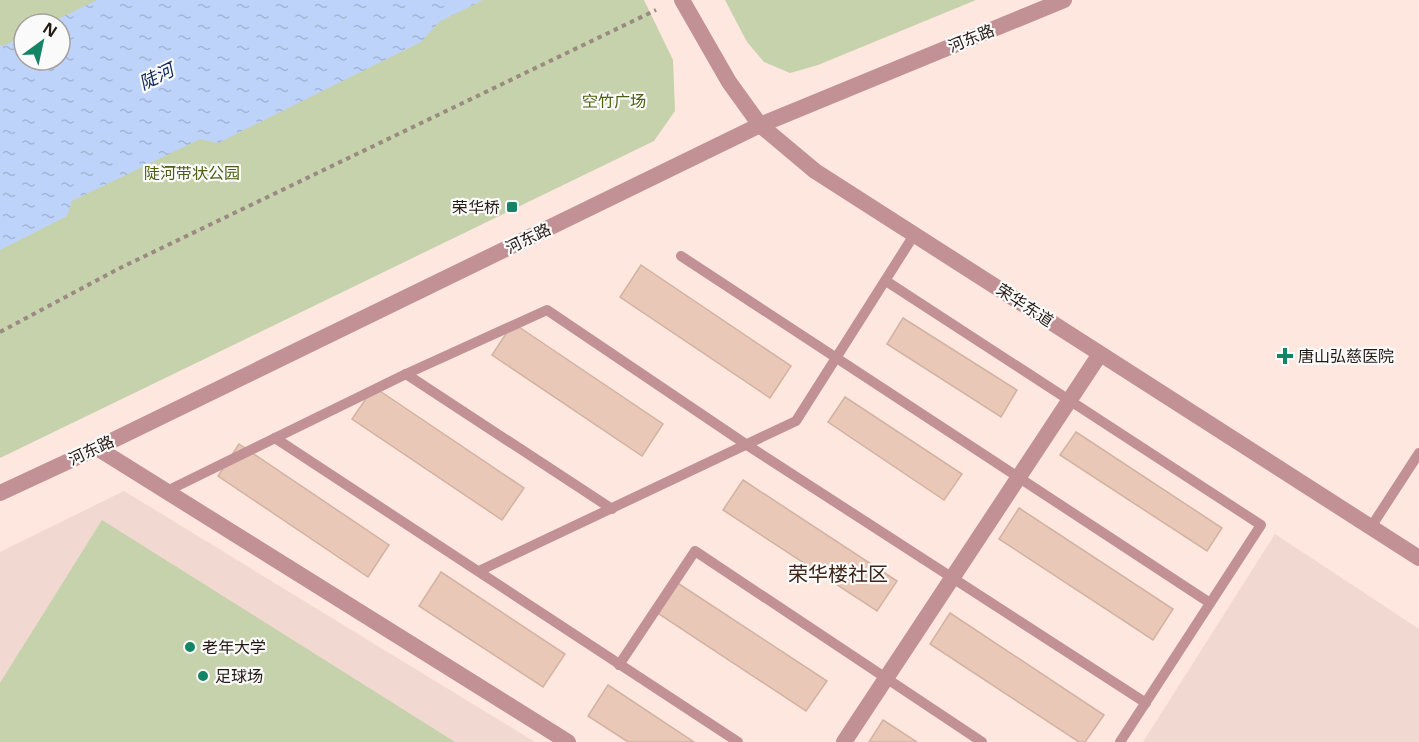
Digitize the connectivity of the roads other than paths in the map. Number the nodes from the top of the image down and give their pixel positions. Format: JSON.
{"nodes":[{"id":1,"x":682,"y":0,"type":"edge"},
{"id":2,"x":1064,"y":0,"type":"edge"},
{"id":3,"x":760,"y":125,"type":"junction"},
{"id":4,"x":914,"y":235,"type":"junction"},
{"id":5,"x":681,"y":256,"type":"dead end"},
{"id":6,"x":886,"y":281,"type":"junction"},
{"id":7,"x":1100,"y":354,"type":"junction"},
{"id":8,"x":836,"y":358,"type":"junction"},
{"id":9,"x":406,"y":374,"type":"junction"},
{"id":10,"x":1070,"y":401,"type":"junction"},
{"id":11,"x":275,"y":438,"type":"junction"},
{"id":12,"x":747,"y":445,"type":"junction"},
{"id":13,"x":97,"y":448,"type":"junction"},
{"id":14,"x":1419,"y":453,"type":"edge"},
{"id":15,"x":1019,"y":477,"type":"junction"},
{"id":16,"x":167,"y":491,"type":"junction"},
{"id":17,"x":0,"y":493,"type":"edge"},
{"id":18,"x":612,"y":509,"type":"junction"},
{"id":19,"x":1371,"y":527,"type":"junction"},
{"id":20,"x":1419,"y":558,"type":"edge"},
{"id":21,"x":479,"y":571,"type":"junction"},
{"id":22,"x":952,"y":578,"type":"junction"},
{"id":23,"x":1210,"y":603,"type":"junction"},
{"id":24,"x":619,"y":665,"type":"junction"},
{"id":25,"x":886,"y":678,"type":"junction"},
{"id":26,"x":1146,"y":703,"type":"junction"},
{"id":27,"x":568,"y":742,"type":"edge"},
{"id":28,"x":738,"y":742,"type":"edge"},
{"id":29,"x":844,"y":742,"type":"edge"},
{"id":30,"x":982,"y":742,"type":"edge"},
{"id":31,"x":1120,"y":742,"type":"edge"}],
"edges":[{"from":1,"to":3,"type":"street","name":"荣华东道"},
{"from":2,"to":3,"type":"street","name":"河东路"},
{"from":3,"to":4,"type":"street","name":"荣华东道"},
{"from":3,"to":13,"type":"street","name":"河东路"},
{"from":4,"to":6,"type":"lane"},
{"from":4,"to":7,"type":"street","name":"荣华东道"},
{"from":5,"to":8,"type":"lane"},
{"from":6,"to":8,"type":"lane"},
{"from":6,"to":10,"type":"lane"},
{"from":7,"to":10,"type":"street"},
{"from":7,"to":19,"type":"street","name":"荣华东道"},
{"from":8,"to":12,"type":"lane"},
{"from":8,"to":15,"type":"lane"},
{"from":9,"to":11,"type":"lane"},
{"from":9,"to":12,"type":"lane"},
{"from":9,"to":18,"type":"lane"},
{"from":10,"to":15,"type":"street"},
{"from":10,"to":23,"type":"lane"},
{"from":11,"to":16,"type":"lane"},
{"from":11,"to":21,"type":"lane"},
{"from":12,"to":18,"type":"lane"},
{"from":12,"to":22,"type":"lane"},
{"from":13,"to":16,"type":"street"},
{"from":13,"to":17,"type":"street","name":"河东路"},
{"from":14,"to":19,"type":"lane"},
{"from":15,"to":22,"type":"street"},
{"from":15,"to":23,"type":"lane"},
{"from":16,"to":27,"type":"street"},
{"from":18,"to":21,"type":"lane"},
{"from":19,"to":20,"type":"street","name":"荣华东道"},
{"from":21,"to":24,"type":"lane"},
{"from":22,"to":25,"type":"street"},
{"from":22,"to":26,"type":"lane"},
{"from":23,"to":26,"type":"lane"},
{"from":24,"to":25,"type":"lane"},
{"from":24,"to":28,"type":"lane"},
{"from":25,"to":29,"type":"street"},
{"from":25,"to":30,"type":"lane"},
{"from":26,"to":31,"type":"lane"}]}
